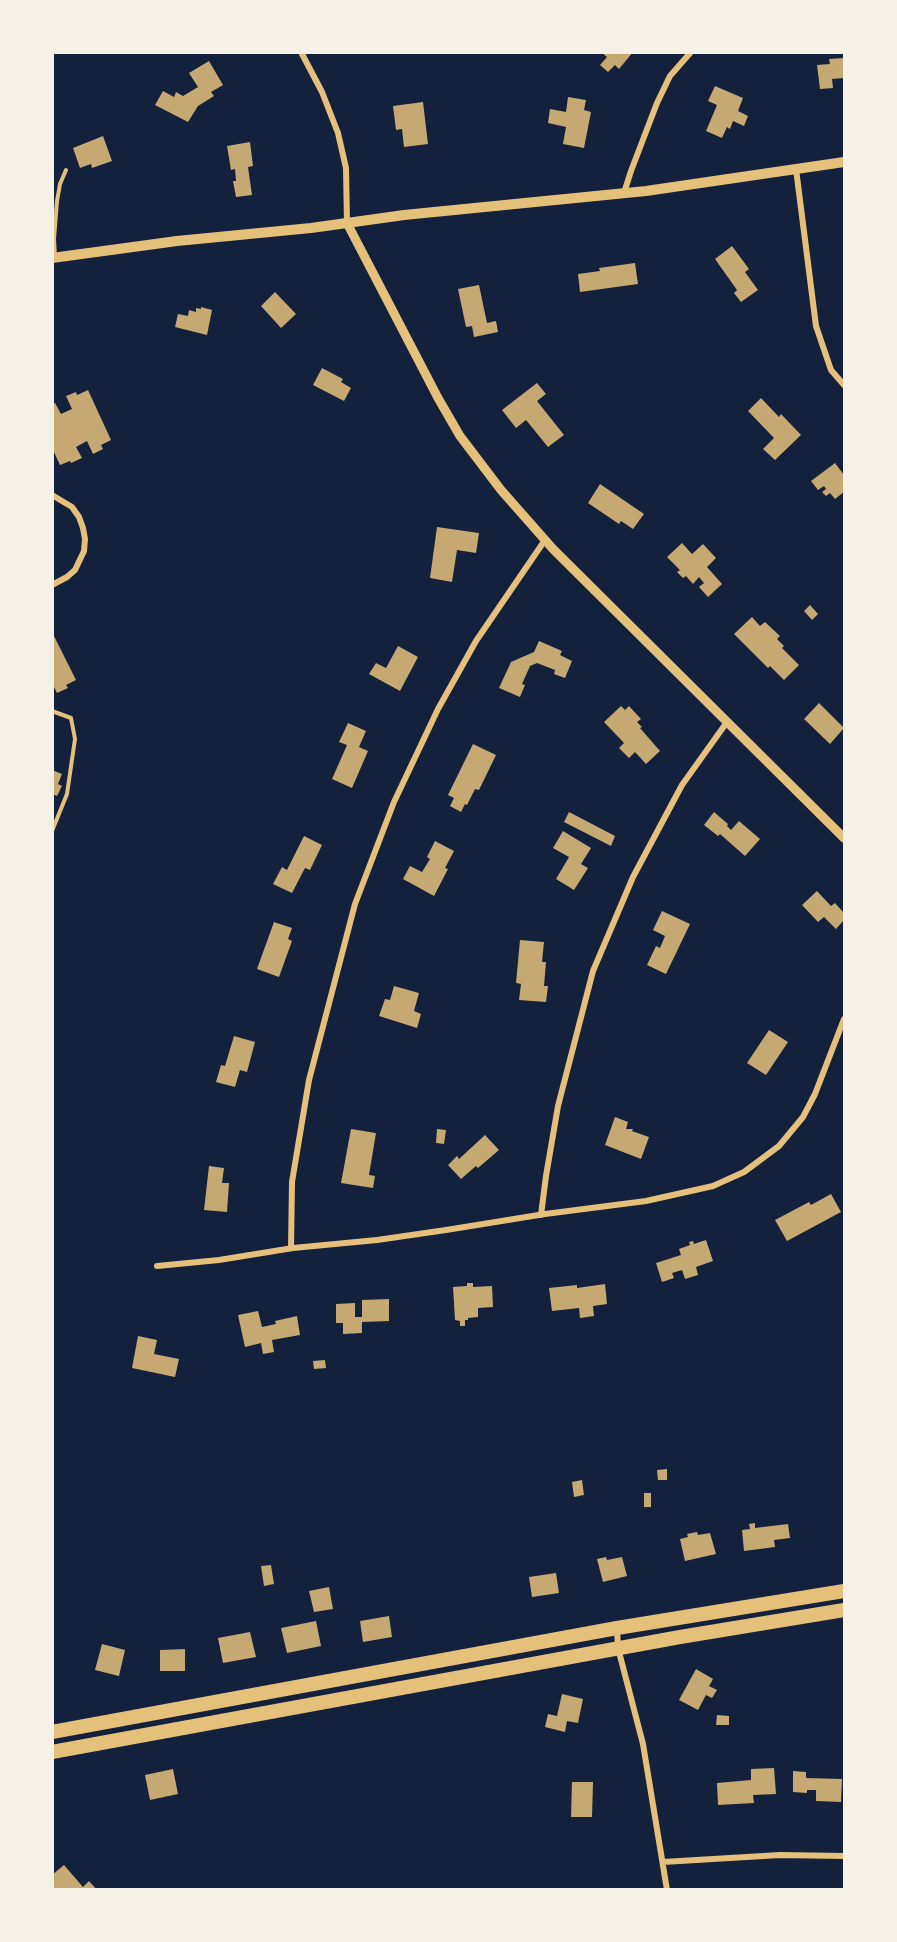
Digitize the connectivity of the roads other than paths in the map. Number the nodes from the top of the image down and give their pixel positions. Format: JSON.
{"nodes":[{"id":1,"x":301,"y":52,"type":"edge"},
{"id":2,"x":691,"y":52,"type":"edge"},
{"id":3,"x":844,"y":162,"type":"edge"},
{"id":4,"x":796,"y":169,"type":"junction"},
{"id":5,"x":66,"y":170,"type":"dead end"},
{"id":6,"x":624,"y":194,"type":"junction"},
{"id":7,"x":347,"y":223,"type":"junction"},
{"id":8,"x":53,"y":225,"type":"edge"},
{"id":9,"x":54,"y":258,"type":"edge"},
{"id":10,"x":844,"y":385,"type":"edge"},
{"id":11,"x":52,"y":495,"type":"edge"},
{"id":12,"x":544,"y":540,"type":"junction"},
{"id":13,"x":52,"y":585,"type":"edge"},
{"id":14,"x":52,"y":711,"type":"edge"},
{"id":15,"x":727,"y":722,"type":"junction"},
{"id":16,"x":52,"y":831,"type":"edge"},
{"id":17,"x":844,"y":838,"type":"edge"},
{"id":18,"x":844,"y":1019,"type":"edge"},
{"id":19,"x":541,"y":1215,"type":"junction"},
{"id":20,"x":291,"y":1248,"type":"junction"},
{"id":21,"x":157,"y":1266,"type":"dead end"},
{"id":22,"x":844,"y":1591,"type":"edge"},
{"id":23,"x":844,"y":1610,"type":"edge"},
{"id":24,"x":617,"y":1628,"type":"junction"},
{"id":25,"x":618,"y":1648,"type":"junction"},
{"id":26,"x":52,"y":1732,"type":"edge"},
{"id":27,"x":52,"y":1752,"type":"edge"},
{"id":28,"x":844,"y":1857,"type":"edge"},
{"id":29,"x":663,"y":1862,"type":"junction"},
{"id":30,"x":667,"y":1890,"type":"edge"}],
"edges":[{"from":1,"to":7,"type":"street"},
{"from":2,"to":6,"type":"street"},
{"from":3,"to":4,"type":"main road"},
{"from":4,"to":6,"type":"main road"},
{"from":4,"to":10,"type":"street"},
{"from":5,"to":8,"type":"lane"},
{"from":6,"to":7,"type":"main road"},
{"from":7,"to":9,"type":"main road"},
{"from":7,"to":12,"type":"street"},
{"from":8,"to":9,"type":"lane"},
{"from":11,"to":13,"type":"street"},
{"from":12,"to":15,"type":"street"},
{"from":12,"to":20,"type":"street"},
{"from":14,"to":16,"type":"lane"},
{"from":15,"to":17,"type":"street"},
{"from":15,"to":19,"type":"street"},
{"from":18,"to":19,"type":"street"},
{"from":19,"to":20,"type":"street"},
{"from":20,"to":21,"type":"street"},
{"from":22,"to":24,"type":"highway"},
{"from":23,"to":25,"type":"highway"},
{"from":24,"to":25,"type":"street"},
{"from":24,"to":26,"type":"highway"},
{"from":25,"to":27,"type":"highway"},
{"from":25,"to":29,"type":"street"},
{"from":28,"to":29,"type":"street"},
{"from":29,"to":30,"type":"street"}]}
